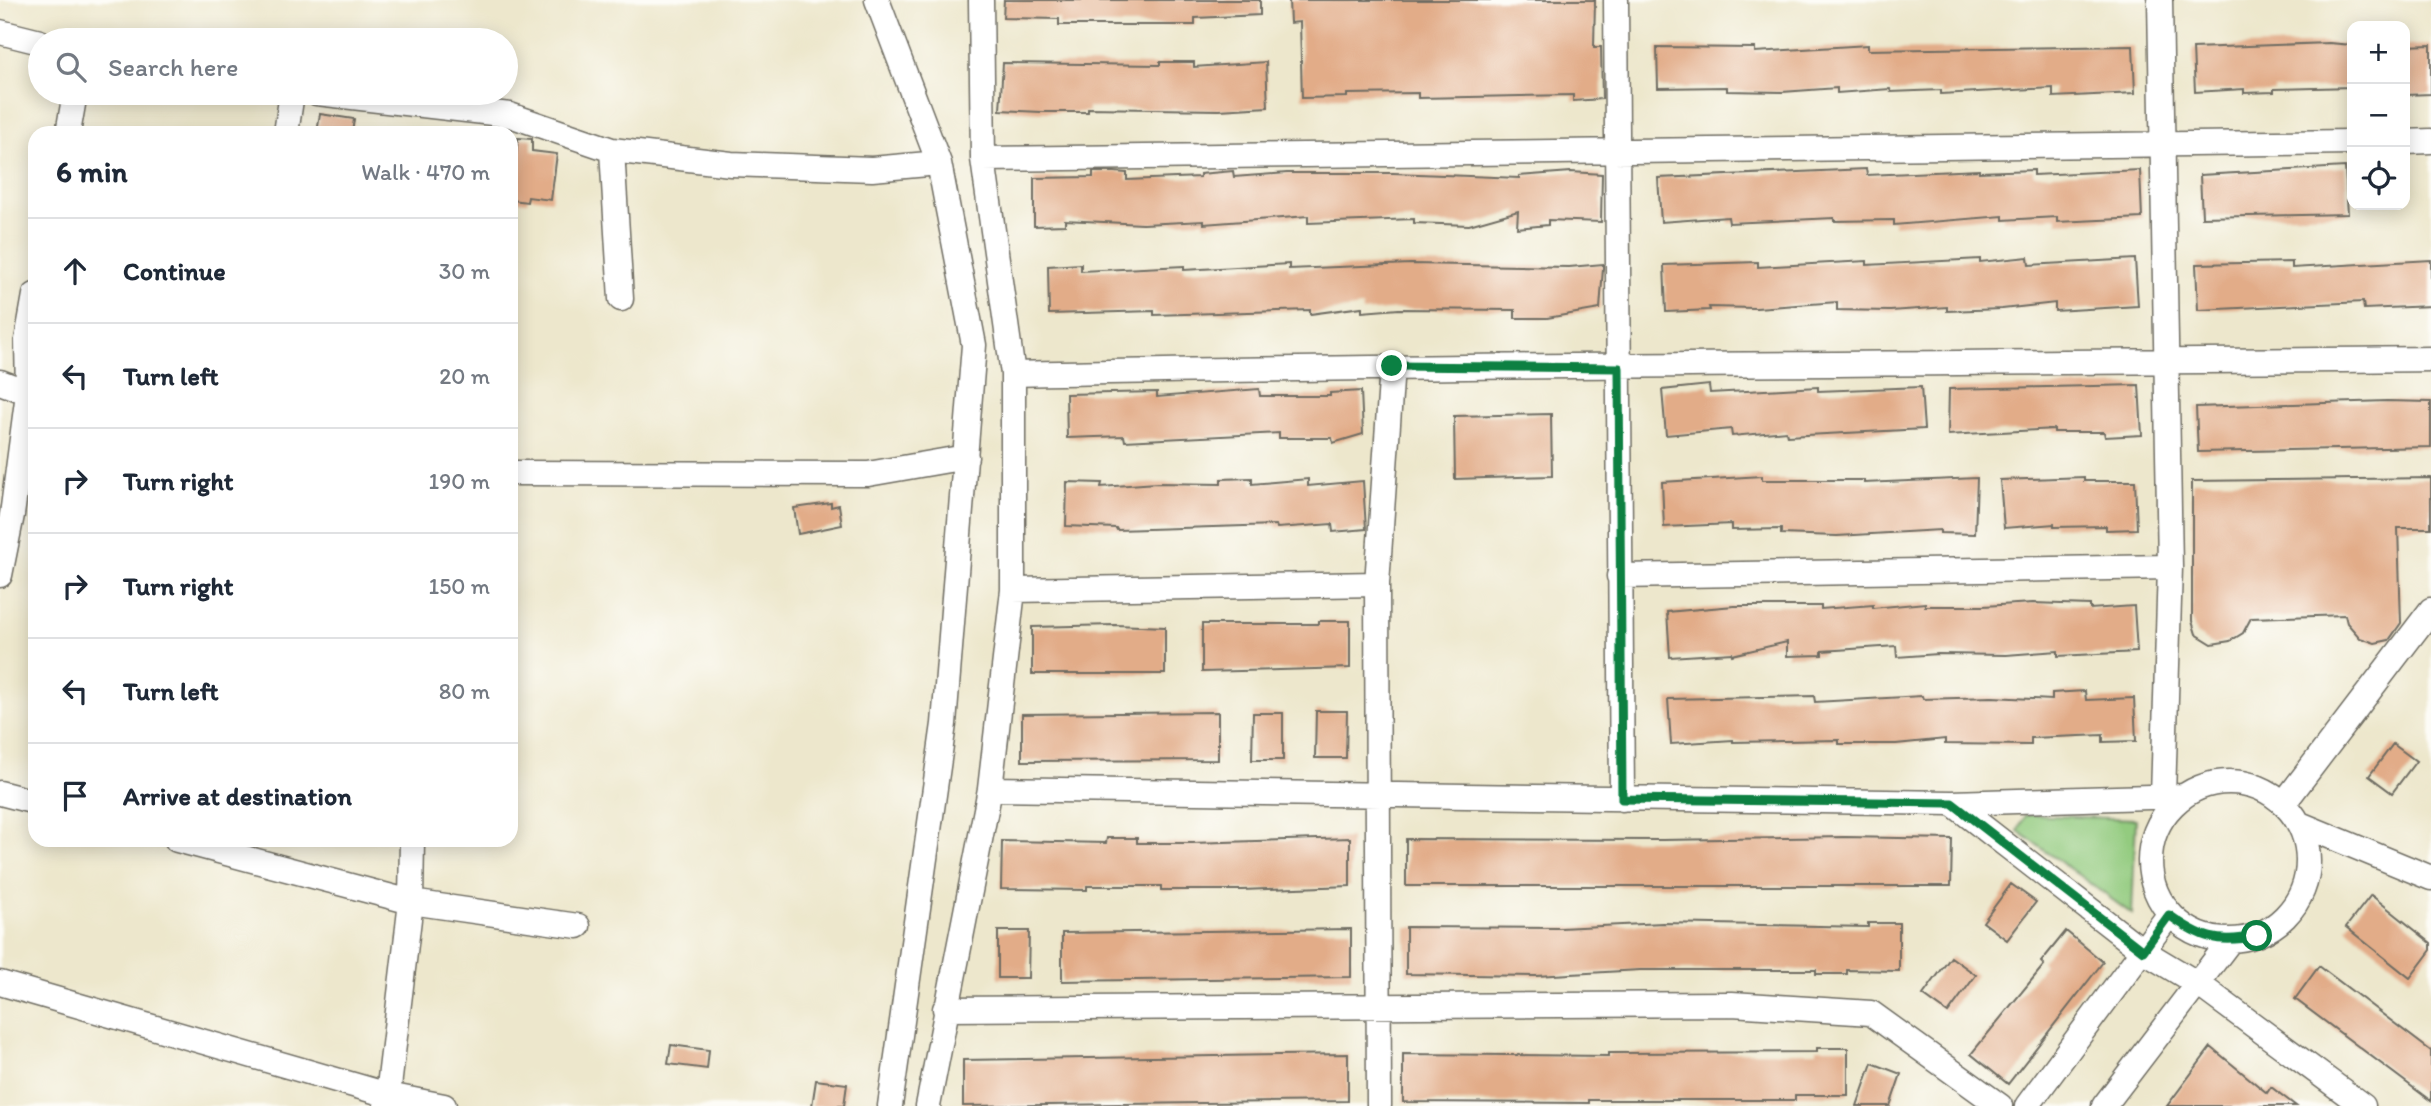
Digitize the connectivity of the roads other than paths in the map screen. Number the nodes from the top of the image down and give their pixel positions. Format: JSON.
{"nodes":[{"id":1,"x":877,"y":0,"type":"edge"},
{"id":2,"x":981,"y":0,"type":"edge"},
{"id":3,"x":1616,"y":0,"type":"edge"},
{"id":4,"x":2160,"y":0,"type":"edge"},
{"id":5,"x":0,"y":32,"type":"edge"},
{"id":6,"x":28,"y":39,"type":"edge"},
{"id":7,"x":73,"y":105,"type":"edge"},
{"id":8,"x":290,"y":105,"type":"edge"},
{"id":9,"x":422,"y":105,"type":"edge"},
{"id":10,"x":69,"y":126,"type":"edge"},
{"id":11,"x":287,"y":126,"type":"edge"},
{"id":12,"x":2431,"y":141,"type":"edge"},
{"id":13,"x":2347,"y":142,"type":"edge"},
{"id":14,"x":2410,"y":142,"type":"edge"},
{"id":15,"x":2162,"y":145,"type":"junction"},
{"id":16,"x":612,"y":150,"type":"junction"},
{"id":17,"x":1617,"y":151,"type":"junction"},
{"id":18,"x":983,"y":159,"type":"junction"},
{"id":19,"x":939,"y":163,"type":"junction"},
{"id":20,"x":621,"y":299,"type":"dead end"},
{"id":21,"x":2431,"y":359,"type":"edge"},
{"id":22,"x":2166,"y":362,"type":"junction"},
{"id":23,"x":1392,"y":366,"type":"junction"},
{"id":24,"x":1619,"y":368,"type":"junction"},
{"id":25,"x":1013,"y":374,"type":"junction"},
{"id":26,"x":0,"y":383,"type":"edge"},
{"id":27,"x":28,"y":393,"type":"edge"},
{"id":28,"x":28,"y":456,"type":"edge"},
{"id":29,"x":966,"y":457,"type":"junction"},
{"id":30,"x":518,"y":473,"type":"edge"},
{"id":31,"x":24,"y":517,"type":"edge"},
{"id":32,"x":2170,"y":567,"type":"junction"},
{"id":33,"x":0,"y":575,"type":"edge"},
{"id":34,"x":1619,"y":576,"type":"junction"},
{"id":35,"x":1377,"y":584,"type":"junction"},
{"id":36,"x":1013,"y":590,"type":"junction"},
{"id":37,"x":2431,"y":610,"type":"edge"},
{"id":38,"x":990,"y":789,"type":"junction"},
{"id":39,"x":0,"y":793,"type":"edge"},
{"id":40,"x":1378,"y":795,"type":"junction"},
{"id":41,"x":2173,"y":796,"type":"junction"},
{"id":42,"x":1622,"y":799,"type":"junction"},
{"id":43,"x":28,"y":800,"type":"edge"},
{"id":44,"x":1952,"y":803,"type":"junction"},
{"id":45,"x":2284,"y":803,"type":"junction"},
{"id":46,"x":2300,"y":824,"type":"junction"},
{"id":47,"x":203,"y":847,"type":"edge"},
{"id":48,"x":412,"y":847,"type":"edge"},
{"id":49,"x":2431,"y":878,"type":"edge"},
{"id":50,"x":411,"y":902,"type":"junction"},
{"id":51,"x":2169,"y":915,"type":"junction"},
{"id":52,"x":578,"y":926,"type":"dead end"},
{"id":53,"x":2230,"y":942,"type":"junction"},
{"id":54,"x":2143,"y":951,"type":"junction"},
{"id":55,"x":0,"y":983,"type":"edge"},
{"id":56,"x":2197,"y":984,"type":"junction"},
{"id":57,"x":1379,"y":1006,"type":"junction"},
{"id":58,"x":945,"y":1009,"type":"junction"},
{"id":59,"x":387,"y":1101,"type":"edge"},
{"id":60,"x":444,"y":1106,"type":"edge"},
{"id":61,"x":890,"y":1106,"type":"edge"},
{"id":62,"x":928,"y":1106,"type":"edge"},
{"id":63,"x":1379,"y":1106,"type":"edge"},
{"id":64,"x":2000,"y":1106,"type":"edge"},
{"id":65,"x":2026,"y":1106,"type":"edge"},
{"id":66,"x":2104,"y":1106,"type":"edge"},
{"id":67,"x":2363,"y":1106,"type":"edge"}],
"edges":[{"from":1,"to":19,"type":"street"},
{"from":2,"to":18,"type":"street"},
{"from":3,"to":17,"type":"street"},
{"from":4,"to":15,"type":"street"},
{"from":5,"to":6,"type":"street"},
{"from":7,"to":10,"type":"street"},
{"from":8,"to":11,"type":"street"},
{"from":9,"to":16,"type":"street"},
{"from":12,"to":14,"type":"street"},
{"from":13,"to":15,"type":"street"},
{"from":15,"to":17,"type":"street"},
{"from":15,"to":22,"type":"street"},
{"from":16,"to":19,"type":"street"},
{"from":16,"to":20,"type":"street"},
{"from":17,"to":18,"type":"street"},
{"from":17,"to":24,"type":"street"},
{"from":18,"to":25,"type":"street"},
{"from":19,"to":29,"type":"street"},
{"from":21,"to":22,"type":"street"},
{"from":22,"to":24,"type":"street"},
{"from":22,"to":32,"type":"street"},
{"from":23,"to":24,"type":"street"},
{"from":23,"to":25,"type":"street"},
{"from":23,"to":35,"type":"street"},
{"from":24,"to":34,"type":"street"},
{"from":25,"to":36,"type":"street"},
{"from":26,"to":27,"type":"street"},
{"from":28,"to":31,"type":"street"},
{"from":29,"to":30,"type":"street"},
{"from":29,"to":61,"type":"street"},
{"from":31,"to":33,"type":"street"},
{"from":32,"to":34,"type":"street"},
{"from":32,"to":41,"type":"street"},
{"from":34,"to":42,"type":"street"},
{"from":35,"to":36,"type":"street"},
{"from":35,"to":40,"type":"street"},
{"from":36,"to":38,"type":"street"},
{"from":37,"to":45,"type":"street"},
{"from":38,"to":40,"type":"street"},
{"from":38,"to":58,"type":"street"},
{"from":39,"to":43,"type":"street"},
{"from":40,"to":42,"type":"street"},
{"from":40,"to":57,"type":"street"},
{"from":41,"to":44,"type":"street"},
{"from":41,"to":45,"type":"street"},
{"from":41,"to":51,"type":"street"},
{"from":42,"to":44,"type":"street"},
{"from":44,"to":54,"type":"street"},
{"from":45,"to":46,"type":"street"},
{"from":46,"to":49,"type":"street"},
{"from":46,"to":53,"type":"street"},
{"from":47,"to":50,"type":"street"},
{"from":48,"to":50,"type":"street"},
{"from":50,"to":52,"type":"street"},
{"from":50,"to":59,"type":"street"},
{"from":51,"to":53,"type":"street"},
{"from":51,"to":54,"type":"street"},
{"from":53,"to":56,"type":"street"},
{"from":54,"to":56,"type":"street"},
{"from":54,"to":65,"type":"street"},
{"from":55,"to":59,"type":"street"},
{"from":56,"to":66,"type":"street"},
{"from":56,"to":67,"type":"street"},
{"from":57,"to":58,"type":"street"},
{"from":57,"to":63,"type":"street"},
{"from":57,"to":64,"type":"street"},
{"from":58,"to":62,"type":"street"},
{"from":59,"to":60,"type":"street"}]}
